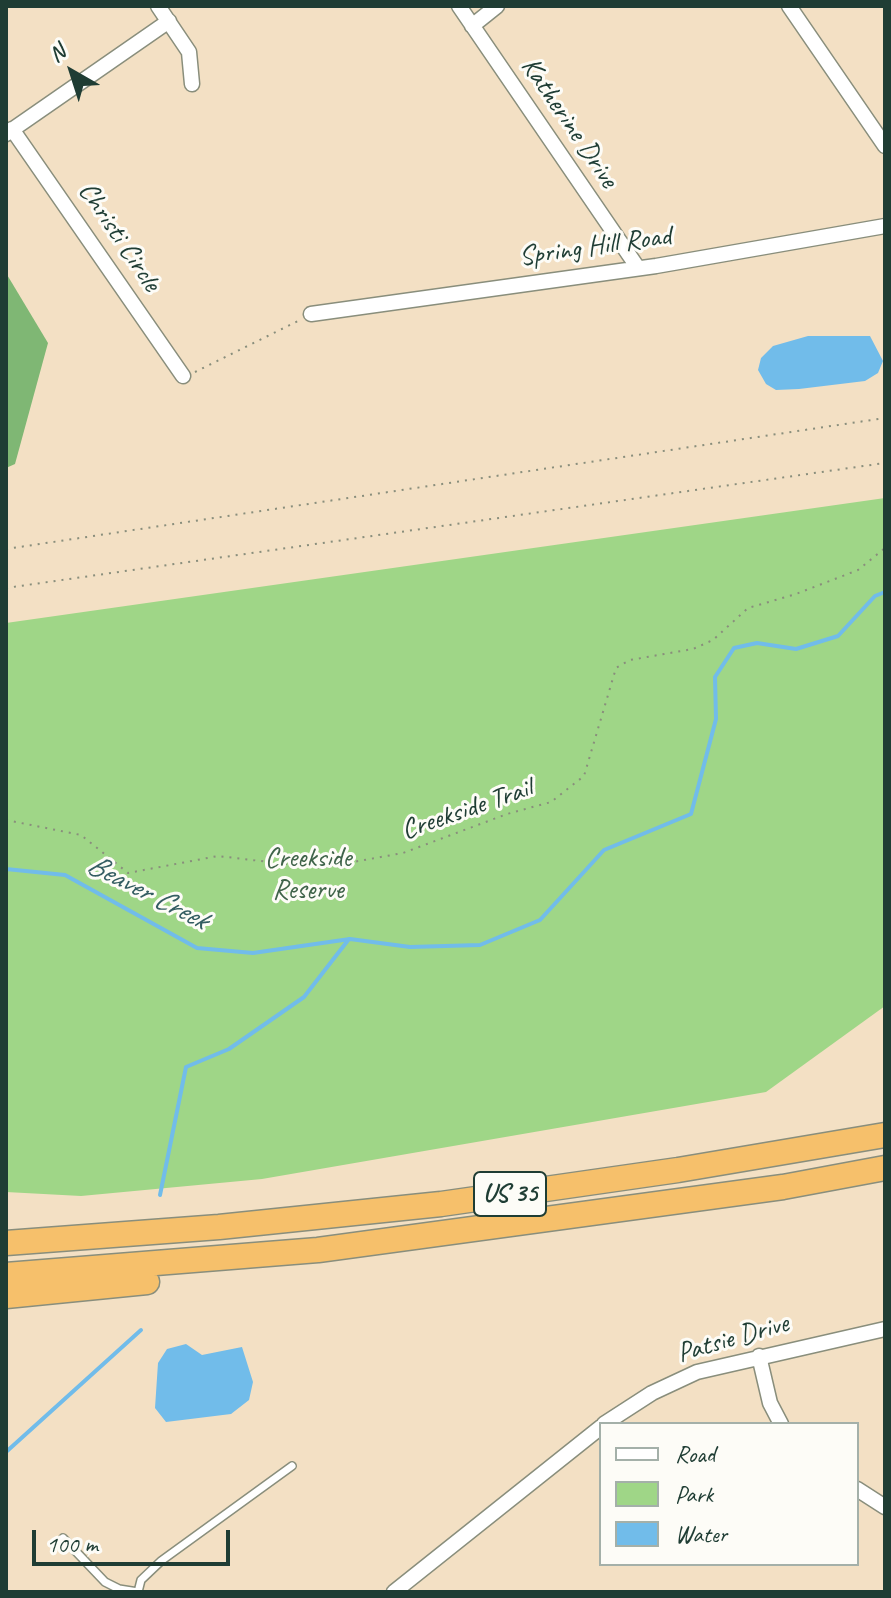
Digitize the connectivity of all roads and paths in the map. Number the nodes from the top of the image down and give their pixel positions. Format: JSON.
{"nodes":[{"id":1,"x":158,"y":6,"type":"edge"},
{"id":2,"x":459,"y":6,"type":"edge"},
{"id":3,"x":497,"y":6,"type":"edge"},
{"id":4,"x":789,"y":6,"type":"edge"},
{"id":5,"x":169,"y":21,"type":"junction"},
{"id":6,"x":472,"y":26,"type":"junction"},
{"id":7,"x":192,"y":84,"type":"dead end"},
{"id":8,"x":9,"y":132,"type":"edge"},
{"id":9,"x":885,"y":146,"type":"edge"},
{"id":10,"x":885,"y":226,"type":"edge"},
{"id":11,"x":638,"y":268,"type":"junction"},
{"id":12,"x":311,"y":314,"type":"joint"},
{"id":13,"x":183,"y":376,"type":"joint"},
{"id":14,"x":885,"y":418,"type":"edge"},
{"id":15,"x":885,"y":463,"type":"edge"},
{"id":16,"x":885,"y":548,"type":"edge"},
{"id":17,"x":6,"y":549,"type":"edge"},
{"id":18,"x":6,"y":588,"type":"edge"},
{"id":19,"x":6,"y":820,"type":"edge"},
{"id":20,"x":885,"y":1135,"type":"edge"},
{"id":21,"x":885,"y":1168,"type":"edge"},
{"id":22,"x":6,"y":1229,"type":"edge"},
{"id":23,"x":133,"y":1234,"type":"junction"},
{"id":24,"x":6,"y":1243,"type":"edge"},
{"id":25,"x":318,"y":1250,"type":"junction"},
{"id":26,"x":6,"y":1275,"type":"edge"},
{"id":27,"x":6,"y":1296,"type":"edge"},
{"id":28,"x":885,"y":1329,"type":"edge"},
{"id":29,"x":759,"y":1356,"type":"junction"},
{"id":30,"x":608,"y":1422,"type":"edge"},
{"id":31,"x":780,"y":1422,"type":"edge"},
{"id":32,"x":599,"y":1428,"type":"edge"},
{"id":33,"x":292,"y":1466,"type":"dead end"},
{"id":34,"x":859,"y":1490,"type":"edge"},
{"id":35,"x":885,"y":1507,"type":"edge"},
{"id":36,"x":63,"y":1538,"type":"dead end"},
{"id":37,"x":138,"y":1592,"type":"edge"},
{"id":38,"x":394,"y":1592,"type":"edge"}],
"edges":[{"from":1,"to":5,"type":"street"},
{"from":2,"to":6,"type":"street","name":"Katherine Drive"},
{"from":3,"to":6,"type":"street"},
{"from":4,"to":9,"type":"street"},
{"from":5,"to":7,"type":"street"},
{"from":5,"to":8,"type":"street"},
{"from":6,"to":11,"type":"street","name":"Katherine Drive"},
{"from":8,"to":13,"type":"street","name":"Christi Circle"},
{"from":10,"to":11,"type":"street","name":"Spring Hill Road"},
{"from":11,"to":12,"type":"street","name":"Spring Hill Road"},
{"from":12,"to":13,"type":"path"},
{"from":14,"to":17,"type":"path"},
{"from":15,"to":18,"type":"path"},
{"from":16,"to":19,"type":"path","name":"Creekside Trail"},
{"from":20,"to":23,"type":"highway","number":"US 35"},
{"from":21,"to":25,"type":"highway","number":"US 35"},
{"from":22,"to":23,"type":"highway"},
{"from":23,"to":24,"type":"highway","number":"US 35"},
{"from":25,"to":26,"type":"highway","number":"US 35"},
{"from":25,"to":27,"type":"highway"},
{"from":28,"to":29,"type":"street","name":"Patsie Drive"},
{"from":29,"to":30,"type":"street","name":"Patsie Drive"},
{"from":29,"to":31,"type":"street"},
{"from":32,"to":38,"type":"street","name":"Patsie Drive"},
{"from":33,"to":37,"type":"lane"},
{"from":34,"to":35,"type":"street"},
{"from":36,"to":37,"type":"lane"}]}
